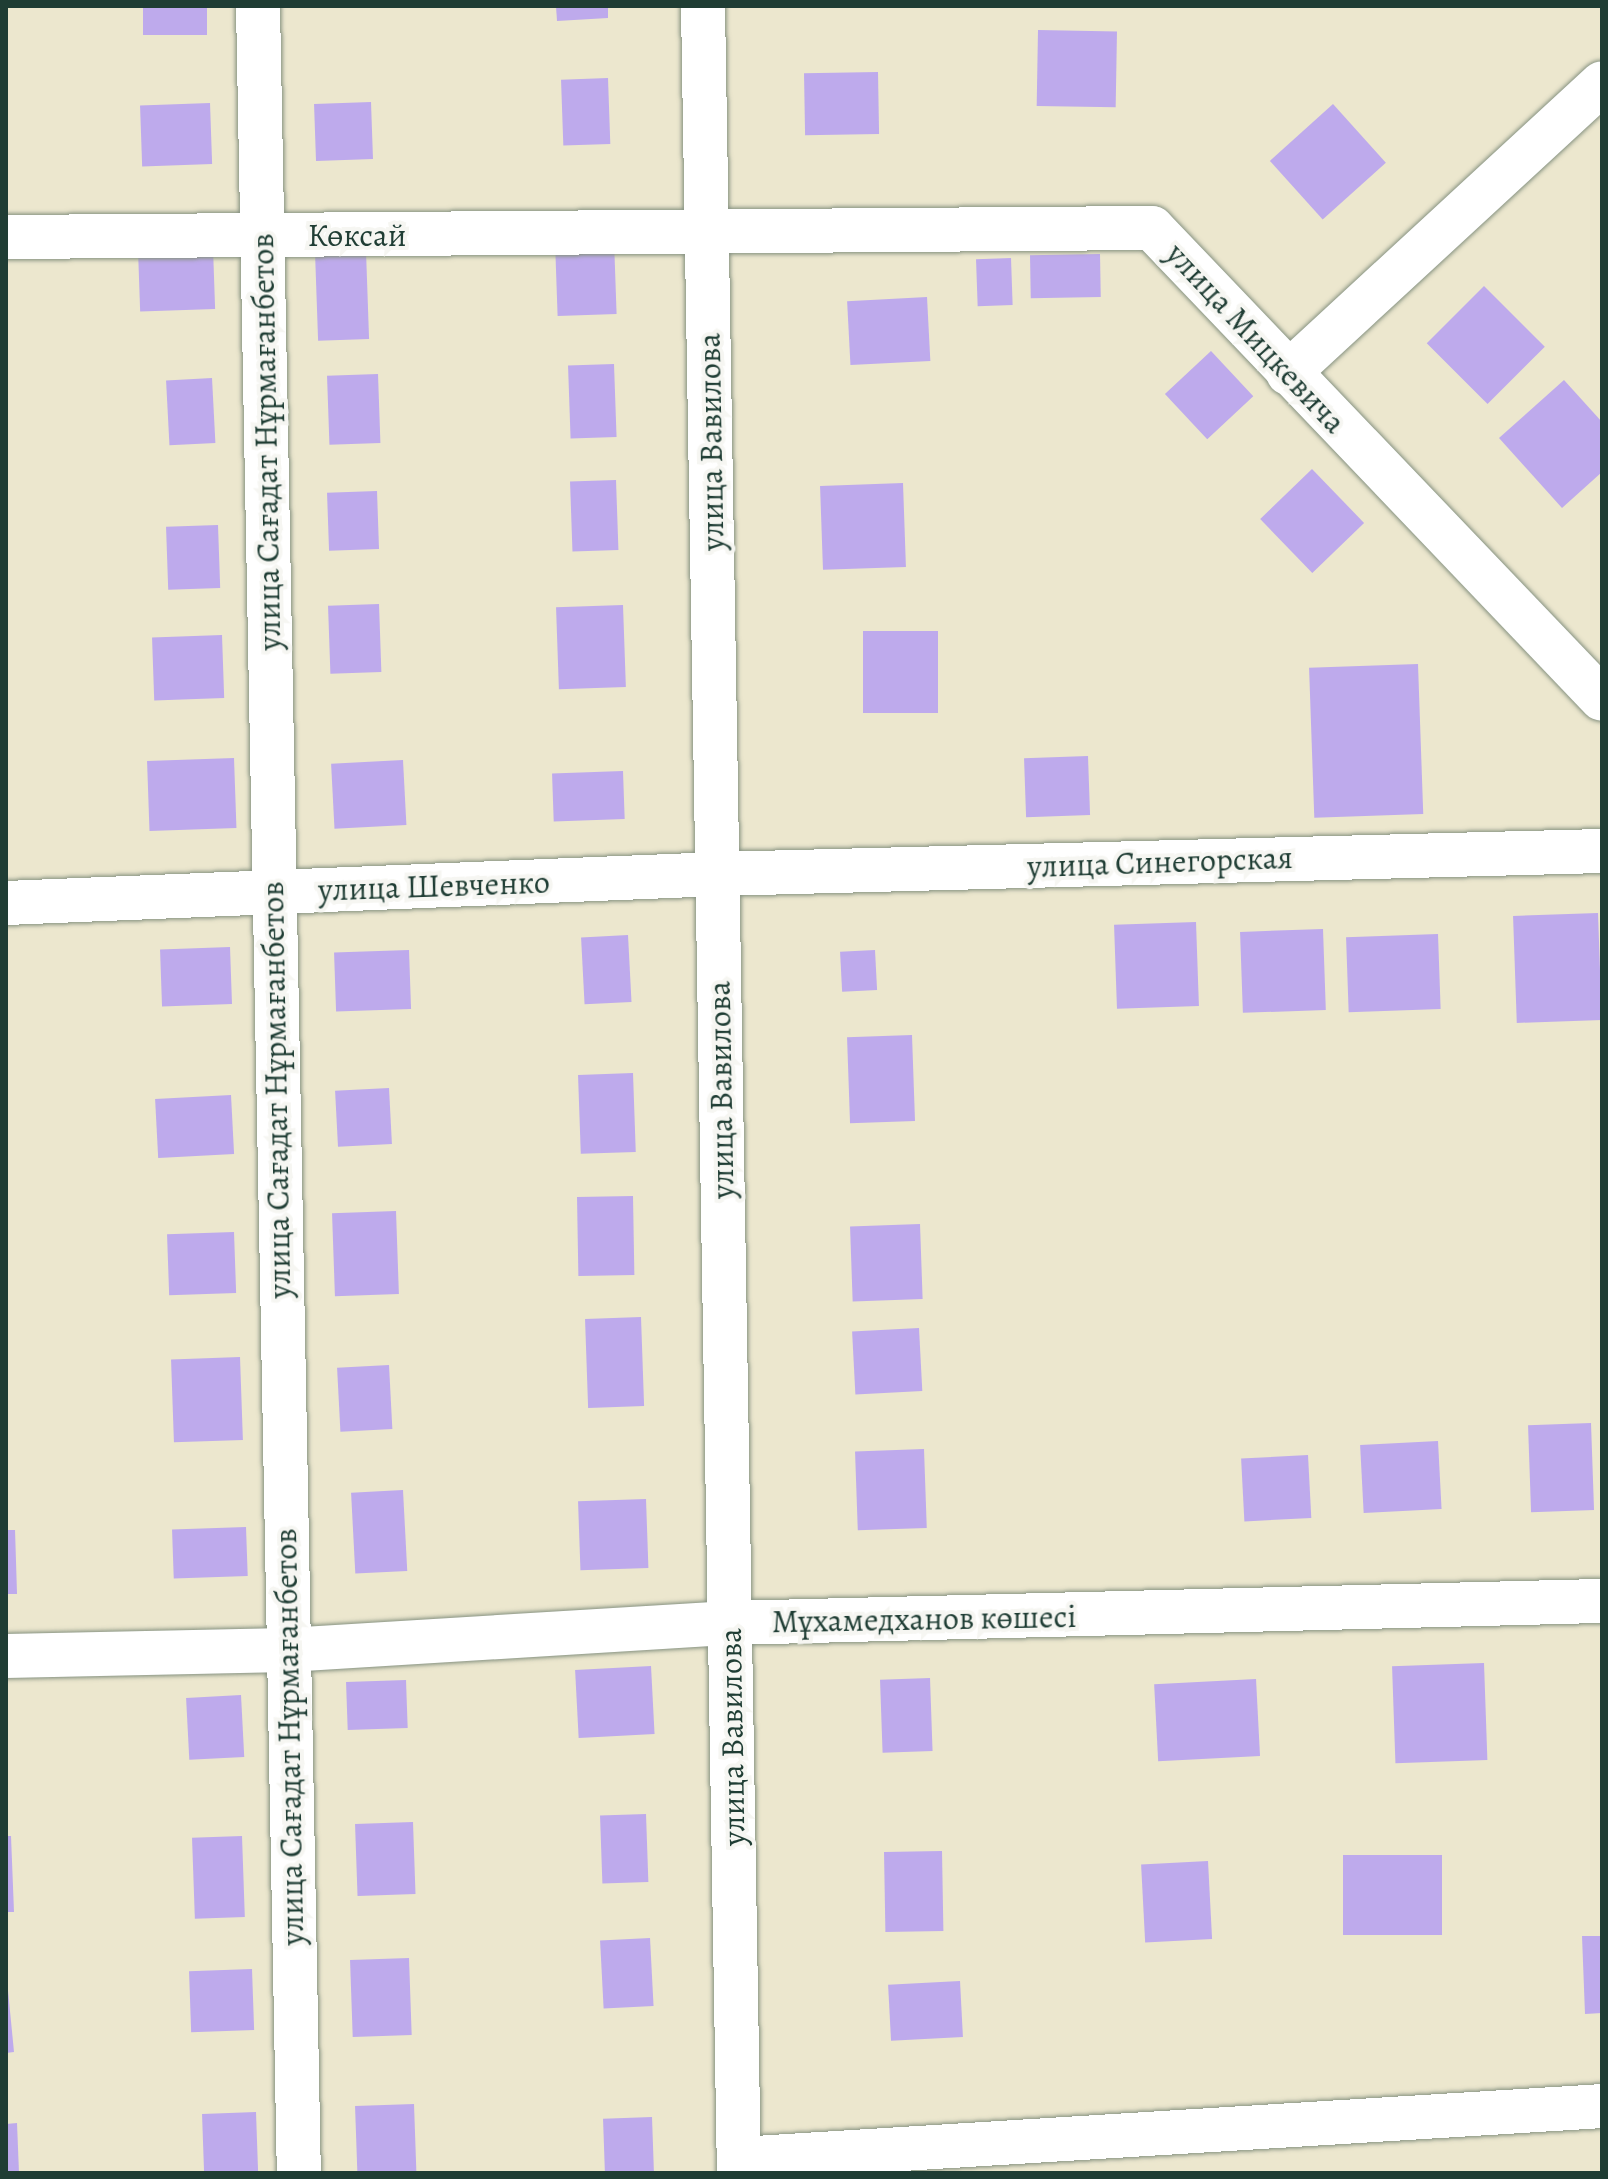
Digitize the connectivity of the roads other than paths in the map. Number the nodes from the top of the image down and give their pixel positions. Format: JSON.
{"nodes":[{"id":1,"x":258,"y":6,"type":"edge"},
{"id":2,"x":703,"y":6,"type":"edge"},
{"id":3,"x":1602,"y":83,"type":"edge"},
{"id":4,"x":264,"y":235,"type":"junction"},
{"id":5,"x":707,"y":235,"type":"junction"},
{"id":6,"x":6,"y":237,"type":"edge"},
{"id":7,"x":1288,"y":373,"type":"junction"},
{"id":8,"x":1602,"y":699,"type":"edge"},
{"id":9,"x":1602,"y":851,"type":"edge"},
{"id":10,"x":718,"y":874,"type":"junction"},
{"id":11,"x":272,"y":893,"type":"junction"},
{"id":12,"x":6,"y":903,"type":"edge"},
{"id":13,"x":1602,"y":1601,"type":"edge"},
{"id":14,"x":730,"y":1623,"type":"junction"},
{"id":15,"x":287,"y":1650,"type":"junction"},
{"id":16,"x":6,"y":1656,"type":"edge"},
{"id":17,"x":1602,"y":2106,"type":"edge"},
{"id":18,"x":739,"y":2166,"type":"edge"},
{"id":19,"x":299,"y":2173,"type":"edge"}],
"edges":[{"from":1,"to":4,"type":"street","name":"улица Сағадат Нұрмағанбетов"},
{"from":2,"to":5,"type":"street","name":"улица Вавилова"},
{"from":3,"to":7,"type":"street"},
{"from":4,"to":5,"type":"street","name":"Көксай"},
{"from":4,"to":6,"type":"street","name":"Көксай"},
{"from":4,"to":11,"type":"street","name":"улица Сағадат Нұрмағанбетов"},
{"from":5,"to":7,"type":"street","name":"улица Мицкевича"},
{"from":5,"to":10,"type":"street","name":"улица Вавилова"},
{"from":7,"to":8,"type":"street","name":"улица Мицкевича"},
{"from":9,"to":10,"type":"street","name":"улица Синегорская"},
{"from":10,"to":11,"type":"street","name":"улица Шевченко"},
{"from":10,"to":14,"type":"street","name":"улица Вавилова"},
{"from":11,"to":12,"type":"street","name":"улица Шевченко"},
{"from":11,"to":15,"type":"street","name":"улица Сағадат Нұрмағанбетов"},
{"from":13,"to":14,"type":"street","name":"Мұхамедханов көшесі"},
{"from":14,"to":15,"type":"street","name":"Мұхамедханов көшесі"},
{"from":14,"to":18,"type":"street","name":"улица Вавилова"},
{"from":15,"to":16,"type":"street","name":"Мұхамедханов көшесі"},
{"from":15,"to":19,"type":"street","name":"улица Сағадат Нұрмағанбетов"},
{"from":17,"to":18,"type":"street"}]}
